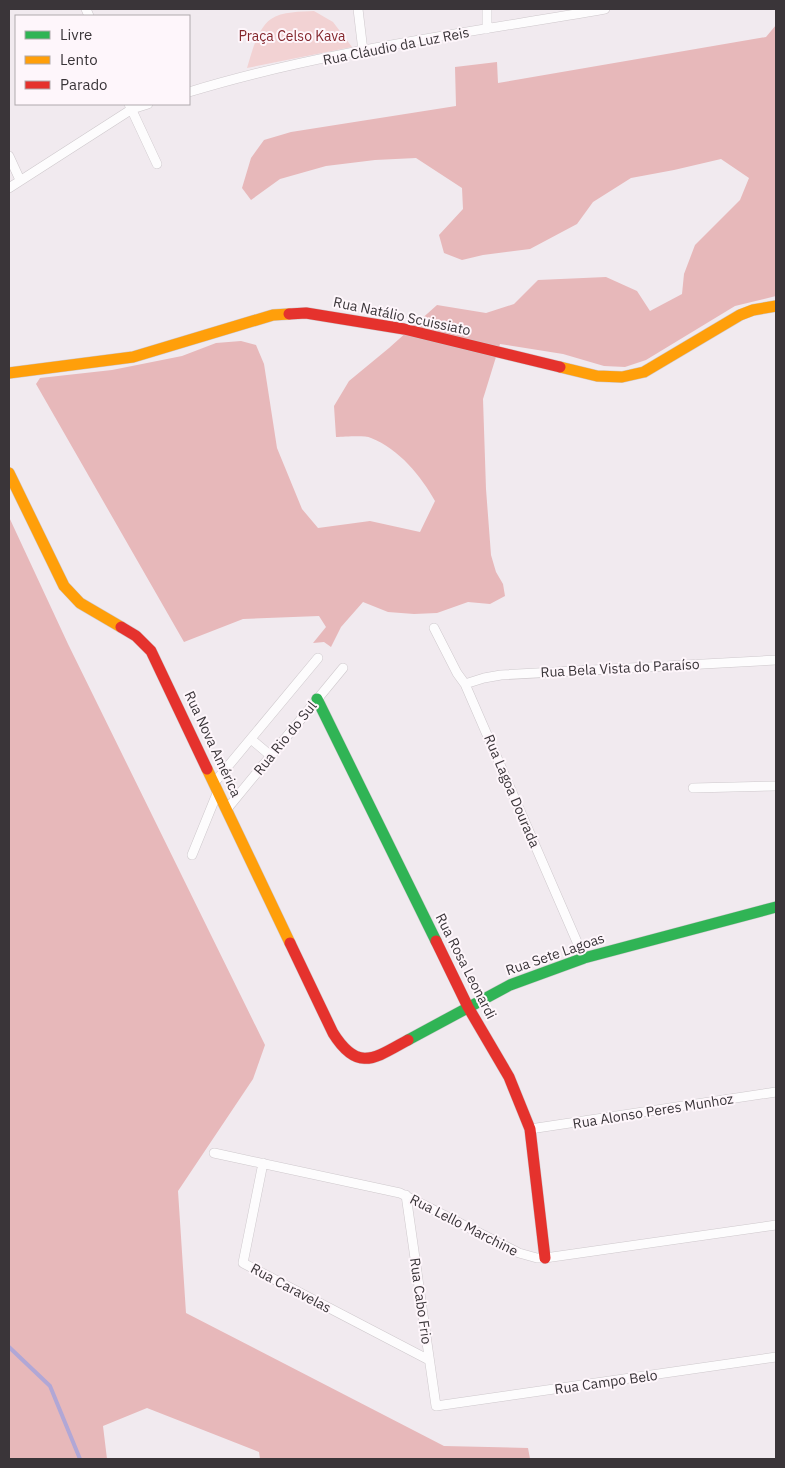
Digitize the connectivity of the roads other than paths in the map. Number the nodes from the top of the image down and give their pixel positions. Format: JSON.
{"nodes":[{"id":1,"x":358,"y":9,"type":"edge"},
{"id":2,"x":487,"y":9,"type":"edge"},
{"id":3,"x":605,"y":9,"type":"edge"},
{"id":4,"x":487,"y":29,"type":"junction"},
{"id":5,"x":363,"y":51,"type":"junction"},
{"id":6,"x":190,"y":92,"type":"edge"},
{"id":7,"x":130,"y":106,"type":"edge"},
{"id":8,"x":9,"y":156,"type":"edge"},
{"id":9,"x":157,"y":164,"type":"dead end"},
{"id":10,"x":20,"y":180,"type":"junction"},
{"id":11,"x":9,"y":188,"type":"edge"},
{"id":12,"x":775,"y":308,"type":"edge"},
{"id":13,"x":9,"y":373,"type":"edge"},
{"id":14,"x":9,"y":473,"type":"edge"},
{"id":15,"x":434,"y":628,"type":"dead end"},
{"id":16,"x":318,"y":658,"type":"dead end"},
{"id":17,"x":776,"y":660,"type":"edge"},
{"id":18,"x":343,"y":668,"type":"dead end"},
{"id":19,"x":465,"y":684,"type":"junction"},
{"id":20,"x":318,"y":699,"type":"junction"},
{"id":21,"x":250,"y":739,"type":"junction"},
{"id":22,"x":271,"y":756,"type":"junction"},
{"id":23,"x":776,"y":786,"type":"edge"},
{"id":24,"x":216,"y":787,"type":"junction"},
{"id":25,"x":693,"y":788,"type":"dead end"},
{"id":26,"x":227,"y":809,"type":"junction"},
{"id":27,"x":192,"y":855,"type":"dead end"},
{"id":28,"x":776,"y":907,"type":"edge"},
{"id":29,"x":584,"y":958,"type":"junction"},
{"id":30,"x":468,"y":1007,"type":"junction"},
{"id":31,"x":356,"y":1058,"type":"joint"},
{"id":32,"x":776,"y":1092,"type":"edge"},
{"id":33,"x":530,"y":1129,"type":"junction"},
{"id":34,"x":214,"y":1153,"type":"dead end"},
{"id":35,"x":263,"y":1163,"type":"junction"},
{"id":36,"x":406,"y":1195,"type":"junction"},
{"id":37,"x":776,"y":1225,"type":"edge"},
{"id":38,"x":545,"y":1258,"type":"junction"},
{"id":39,"x":776,"y":1357,"type":"edge"},
{"id":40,"x":429,"y":1360,"type":"junction"},
{"id":41,"x":436,"y":1406,"type":"joint"}],
"edges":[{"from":1,"to":5,"type":"street"},
{"from":2,"to":4,"type":"street"},
{"from":3,"to":4,"type":"street","name":"Rua Cláudio da Luz Reis"},
{"from":4,"to":5,"type":"street","name":"Rua Cláudio da Luz Reis"},
{"from":5,"to":6,"type":"street","name":"Rua Cláudio da Luz Reis"},
{"from":7,"to":9,"type":"street"},
{"from":7,"to":10,"type":"street"},
{"from":8,"to":10,"type":"street"},
{"from":10,"to":11,"type":"street"},
{"from":12,"to":13,"type":"street","name":"Rua Natálio Scuissiato"},
{"from":14,"to":24,"type":"street","name":"Rua Nova América"},
{"from":15,"to":19,"type":"street","name":"Rua Lagoa Dourada"},
{"from":16,"to":21,"type":"street","name":"Rua Rio do Sul"},
{"from":17,"to":19,"type":"street","name":"Rua Bela Vista do Paraíso"},
{"from":18,"to":20,"type":"street","name":"Rua Rio do Sul"},
{"from":19,"to":29,"type":"street","name":"Rua Lagoa Dourada"},
{"from":20,"to":22,"type":"street","name":"Rua Rio do Sul"},
{"from":20,"to":30,"type":"street","name":"Rua Rosa Leonardi"},
{"from":21,"to":22,"type":"street"},
{"from":21,"to":24,"type":"street","name":"Rua Rio do Sul"},
{"from":22,"to":26,"type":"street","name":"Rua Rio do Sul"},
{"from":23,"to":25,"type":"street"},
{"from":24,"to":26,"type":"street","name":"Rua Nova América"},
{"from":24,"to":27,"type":"street","name":"Rua Rio do Sul"},
{"from":26,"to":31,"type":"street","name":"Rua Nova América"},
{"from":28,"to":29,"type":"street","name":"Rua Sete Lagoas"},
{"from":29,"to":30,"type":"street","name":"Rua Sete Lagoas"},
{"from":30,"to":31,"type":"street","name":"Rua Sete Lagoas"},
{"from":30,"to":33,"type":"street","name":"Rua Rosa Leonardi"},
{"from":32,"to":33,"type":"street","name":"Rua Alonso Peres Munhoz"},
{"from":33,"to":38,"type":"street","name":"Rua Rosa Leonardi"},
{"from":34,"to":35,"type":"street","name":"Rua Lello Marchine"},
{"from":35,"to":36,"type":"street","name":"Rua Lello Marchine"},
{"from":35,"to":40,"type":"street","name":"Rua Caravelas"},
{"from":36,"to":38,"type":"street","name":"Rua Lello Marchine"},
{"from":36,"to":40,"type":"street","name":"Rua Cabo Frio"},
{"from":37,"to":38,"type":"street","name":"Rua Lello Marchine"},
{"from":39,"to":41,"type":"street","name":"Rua Campo Belo"},
{"from":40,"to":41,"type":"street","name":"Rua Cabo Frio"}]}
